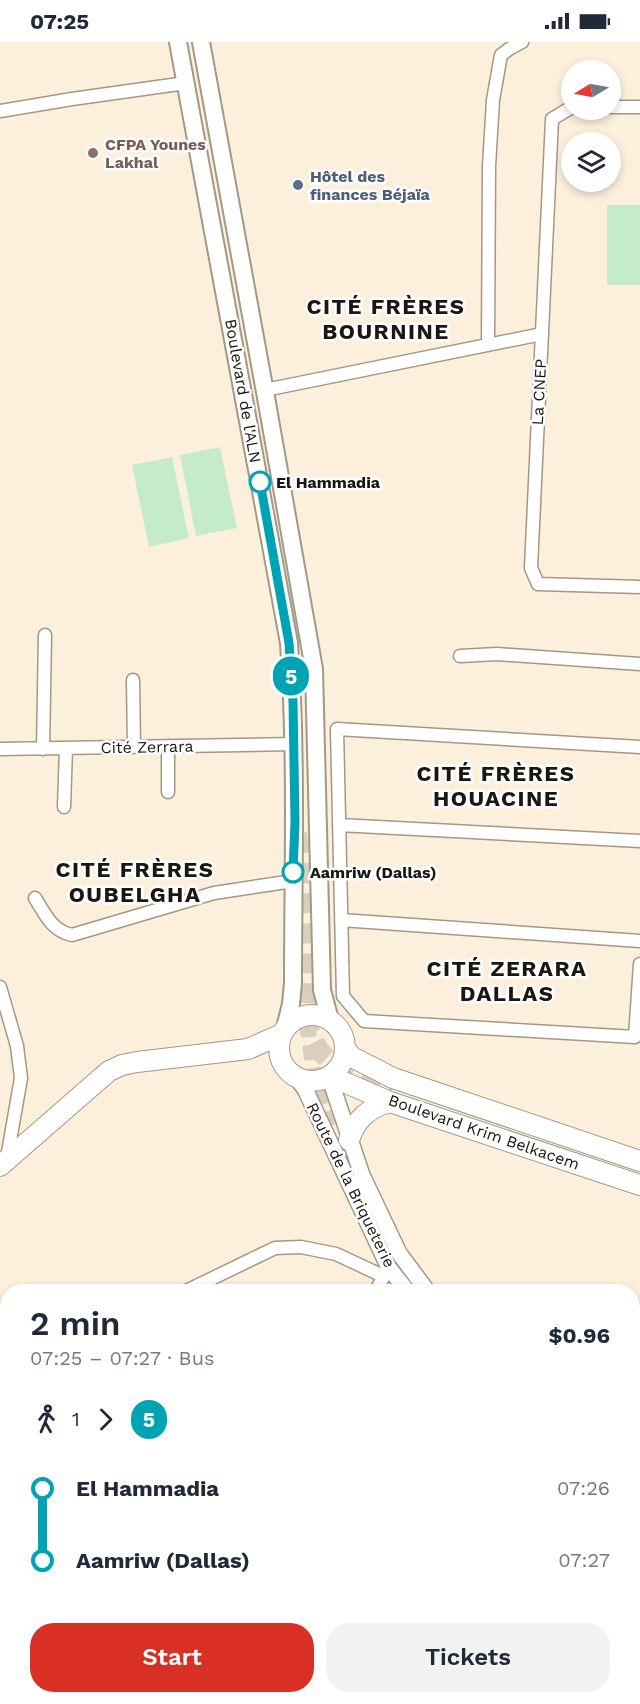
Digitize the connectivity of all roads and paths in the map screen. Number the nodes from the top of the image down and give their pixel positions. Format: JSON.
{"nodes":[{"id":1,"x":178,"y":42,"type":"edge"},
{"id":2,"x":201,"y":42,"type":"edge"},
{"id":3,"x":522,"y":42,"type":"edge"},
{"id":4,"x":186,"y":83,"type":"junction"},
{"id":5,"x":621,"y":107,"type":"edge"},
{"id":6,"x":640,"y":107,"type":"edge"},
{"id":7,"x":0,"y":111,"type":"edge"},
{"id":8,"x":561,"y":114,"type":"edge"},
{"id":9,"x":542,"y":334,"type":"junction"},
{"id":10,"x":488,"y":345,"type":"junction"},
{"id":11,"x":265,"y":390,"type":"junction"},
{"id":12,"x":640,"y":586,"type":"edge"},
{"id":13,"x":45,"y":635,"type":"dead end"},
{"id":14,"x":460,"y":656,"type":"dead end"},
{"id":15,"x":640,"y":664,"type":"edge"},
{"id":16,"x":133,"y":680,"type":"dead end"},
{"id":17,"x":315,"y":728,"type":"junction"},
{"id":18,"x":338,"y":729,"type":"junction"},
{"id":19,"x":293,"y":744,"type":"junction"},
{"id":20,"x":168,"y":746,"type":"junction"},
{"id":21,"x":134,"y":747,"type":"junction"},
{"id":22,"x":640,"y":747,"type":"edge"},
{"id":23,"x":43,"y":748,"type":"junction"},
{"id":24,"x":66,"y":748,"type":"junction"},
{"id":25,"x":0,"y":749,"type":"edge"},
{"id":26,"x":168,"y":792,"type":"dead end"},
{"id":27,"x":64,"y":807,"type":"dead end"},
{"id":28,"x":339,"y":825,"type":"junction"},
{"id":29,"x":640,"y":841,"type":"edge"},
{"id":30,"x":293,"y":881,"type":"junction"},
{"id":31,"x":35,"y":898,"type":"dead end"},
{"id":32,"x":341,"y":920,"type":"junction"},
{"id":33,"x":640,"y":941,"type":"edge"},
{"id":34,"x":640,"y":964,"type":"edge"},
{"id":35,"x":0,"y":987,"type":"edge"},
{"id":36,"x":330,"y":1020,"type":"junction"},
{"id":37,"x":284,"y":1031,"type":"junction"},
{"id":38,"x":248,"y":1049,"type":"junction"},
{"id":39,"x":345,"y":1049,"type":"junction"},
{"id":40,"x":282,"y":1062,"type":"junction"},
{"id":41,"x":330,"y":1076,"type":"junction"},
{"id":42,"x":296,"y":1077,"type":"junction"},
{"id":43,"x":390,"y":1101,"type":"junction"},
{"id":44,"x":349,"y":1140,"type":"junction"},
{"id":45,"x":2,"y":1161,"type":"edge"},
{"id":46,"x":640,"y":1161,"type":"edge"},
{"id":47,"x":640,"y":1185,"type":"edge"},
{"id":48,"x":386,"y":1272,"type":"junction"},
{"id":49,"x":200,"y":1284,"type":"edge"},
{"id":50,"x":379,"y":1284,"type":"edge"},
{"id":51,"x":399,"y":1284,"type":"edge"},
{"id":52,"x":422,"y":1284,"type":"edge"}],
"edges":[{"from":1,"to":4,"type":"main road","name":"Boulevard de l'ALN"},
{"from":2,"to":11,"type":"main road","name":"Boulevard de l'ALN"},
{"from":3,"to":10,"type":"street"},
{"from":4,"to":7,"type":"street"},
{"from":4,"to":19,"type":"main road","name":"Boulevard de l'ALN"},
{"from":5,"to":6,"type":"street"},
{"from":8,"to":9,"type":"street","name":"La CNEP"},
{"from":9,"to":10,"type":"street"},
{"from":9,"to":12,"type":"street","name":"La CNEP"},
{"from":10,"to":11,"type":"street"},
{"from":11,"to":17,"type":"main road","name":"Boulevard de l'ALN"},
{"from":13,"to":23,"type":"street"},
{"from":14,"to":15,"type":"street"},
{"from":16,"to":21,"type":"street"},
{"from":17,"to":18,"type":"street"},
{"from":17,"to":36,"type":"main road","name":"Boulevard de l'ALN"},
{"from":18,"to":22,"type":"street"},
{"from":18,"to":28,"type":"street"},
{"from":19,"to":20,"type":"street","name":"Cité Zerrara"},
{"from":19,"to":30,"type":"main road","name":"Boulevard de l'ALN"},
{"from":20,"to":21,"type":"street","name":"Cité Zerrara"},
{"from":20,"to":26,"type":"street"},
{"from":21,"to":24,"type":"street","name":"Cité Zerrara"},
{"from":23,"to":24,"type":"street","name":"Cité Zerrara"},
{"from":23,"to":25,"type":"street","name":"Cité Zerrara"},
{"from":24,"to":27,"type":"street"},
{"from":28,"to":29,"type":"street"},
{"from":28,"to":32,"type":"street"},
{"from":30,"to":31,"type":"street"},
{"from":30,"to":37,"type":"main road","name":"Boulevard de l'ALN"},
{"from":32,"to":33,"type":"street"},
{"from":32,"to":34,"type":"street"},
{"from":35,"to":45,"type":"street"},
{"from":36,"to":37,"type":"main road"},
{"from":36,"to":39,"type":"main road"},
{"from":37,"to":38,"type":"main road"},
{"from":37,"to":40,"type":"main road"},
{"from":38,"to":40,"type":"main road"},
{"from":38,"to":45,"type":"main road"},
{"from":39,"to":41,"type":"main road"},
{"from":39,"to":46,"type":"main road","name":"Boulevard Krim Belkacem"},
{"from":40,"to":42,"type":"main road"},
{"from":41,"to":42,"type":"main road"},
{"from":41,"to":43,"type":"main road","name":"Boulevard Krim Belkacem"},
{"from":41,"to":44,"type":"street","name":"Route de la Briqueterie"},
{"from":42,"to":48,"type":"street","name":"Route de la Briqueterie"},
{"from":43,"to":44,"type":"main road"},
{"from":43,"to":47,"type":"main road","name":"Boulevard Krim Belkacem"},
{"from":44,"to":52,"type":"street","name":"Route de la Briqueterie"},
{"from":48,"to":49,"type":"street"},
{"from":48,"to":50,"type":"street"},
{"from":48,"to":51,"type":"street","name":"Route de la Briqueterie"}]}
